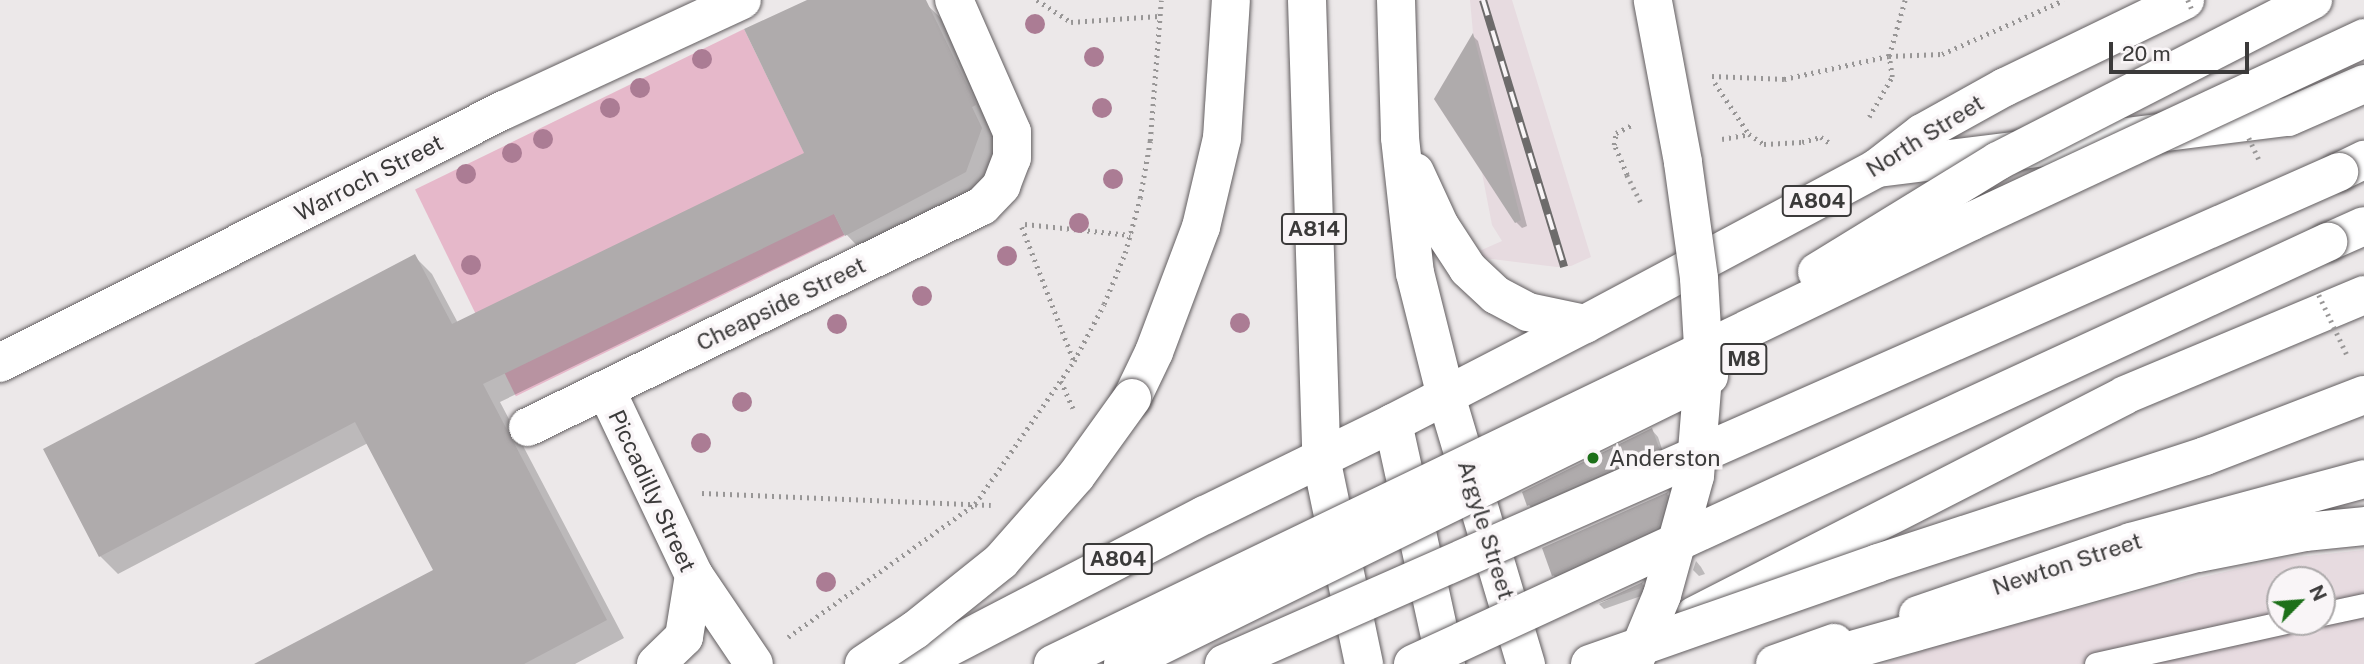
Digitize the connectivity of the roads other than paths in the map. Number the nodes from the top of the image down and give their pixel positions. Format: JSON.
{"nodes":[{"id":1,"x":742,"y":0,"type":"edge"},
{"id":2,"x":954,"y":0,"type":"edge"},
{"id":3,"x":1231,"y":0,"type":"edge"},
{"id":4,"x":1307,"y":0,"type":"edge"},
{"id":5,"x":1396,"y":0,"type":"edge"},
{"id":6,"x":1653,"y":0,"type":"edge"},
{"id":7,"x":2185,"y":0,"type":"edge"},
{"id":8,"x":2313,"y":0,"type":"edge"},
{"id":9,"x":2364,"y":38,"type":"edge"},
{"id":10,"x":2364,"y":51,"type":"edge"},
{"id":11,"x":2364,"y":85,"type":"edge"},
{"id":12,"x":1399,"y":138,"type":"junction"},
{"id":13,"x":2351,"y":166,"type":"edge"},
{"id":14,"x":1877,"y":168,"type":"junction"},
{"id":15,"x":2364,"y":226,"type":"edge"},
{"id":16,"x":2364,"y":295,"type":"edge"},
{"id":17,"x":1585,"y":324,"type":"junction"},
{"id":18,"x":0,"y":363,"type":"edge"},
{"id":19,"x":1671,"y":365,"type":"junction"},
{"id":20,"x":606,"y":390,"type":"junction"},
{"id":21,"x":2364,"y":395,"type":"edge"},
{"id":22,"x":1446,"y":396,"type":"junction"},
{"id":23,"x":1393,"y":423,"type":"junction"},
{"id":24,"x":528,"y":427,"type":"dead end"},
{"id":25,"x":1321,"y":458,"type":"junction"},
{"id":26,"x":2364,"y":479,"type":"edge"},
{"id":27,"x":2364,"y":526,"type":"edge"},
{"id":28,"x":694,"y":575,"type":"junction"},
{"id":29,"x":2364,"y":605,"type":"edge"},
{"id":30,"x":2336,"y":611,"type":"edge"},
{"id":31,"x":2266,"y":626,"type":"edge"},
{"id":32,"x":769,"y":652,"type":"edge"},
{"id":33,"x":656,"y":664,"type":"edge"},
{"id":34,"x":864,"y":664,"type":"edge"},
{"id":35,"x":916,"y":664,"type":"edge"},
{"id":36,"x":1053,"y":664,"type":"edge"},
{"id":37,"x":1123,"y":664,"type":"edge"},
{"id":38,"x":1224,"y":664,"type":"edge"},
{"id":39,"x":1364,"y":664,"type":"edge"},
{"id":40,"x":1413,"y":664,"type":"edge"},
{"id":41,"x":1446,"y":664,"type":"edge"},
{"id":42,"x":1526,"y":664,"type":"edge"},
{"id":43,"x":1590,"y":664,"type":"edge"},
{"id":44,"x":1602,"y":664,"type":"edge"},
{"id":45,"x":1633,"y":664,"type":"edge"},
{"id":46,"x":1775,"y":664,"type":"edge"},
{"id":47,"x":1802,"y":664,"type":"edge"},
{"id":48,"x":2096,"y":664,"type":"edge"}],
"edges":[{"from":1,"to":18,"type":"main road","name":"Warroch Street"},
{"from":2,"to":20,"type":"main road","name":"Cheapside Street"},
{"from":3,"to":34,"type":"main road","bridge":true},
{"from":4,"to":25,"type":"main road","number":"A814"},
{"from":5,"to":12,"type":"main road","name":"Argyle Street"},
{"from":6,"to":45,"type":"main road","bridge":true},
{"from":7,"to":14,"type":"main road","name":"North Street","number":"A804"},
{"from":8,"to":19,"type":"main road","bridge":true},
{"from":9,"to":19,"type":"main road","number":"M8","bridge":true},
{"from":10,"to":37,"type":"main road","number":"M8","bridge":true},
{"from":11,"to":14,"type":"main road"},
{"from":12,"to":17,"type":"main road"},
{"from":12,"to":22,"type":"main road","name":"Argyle Street"},
{"from":13,"to":38,"type":"main road","bridge":true},
{"from":14,"to":17,"type":"main road","name":"North Street","number":"A804"},
{"from":15,"to":40,"type":"main road","bridge":true},
{"from":16,"to":44,"type":"main road"},
{"from":17,"to":22,"type":"main road","name":"North Street","number":"A804"},
{"from":19,"to":36,"type":"main road","bridge":true},
{"from":20,"to":24,"type":"main road","name":"Cheapside Street"},
{"from":20,"to":28,"type":"main road","name":"Piccadilly Street"},
{"from":21,"to":43,"type":"main road","bridge":true},
{"from":22,"to":23,"type":"main road","number":"A804"},
{"from":22,"to":42,"type":"main road","name":"Argyle Street"},
{"from":23,"to":25,"type":"main road","number":"A804"},
{"from":23,"to":41,"type":"main road"},
{"from":25,"to":35,"type":"main road","number":"A804"},
{"from":25,"to":39,"type":"main road","number":"A814"},
{"from":26,"to":46,"type":"main road","name":"Newton Street"},
{"from":27,"to":47,"type":"main road"},
{"from":28,"to":32,"type":"main road"},
{"from":28,"to":33,"type":"main road","name":"Piccadilly Street"},
{"from":29,"to":30,"type":"lane"},
{"from":31,"to":48,"type":"lane"}]}
